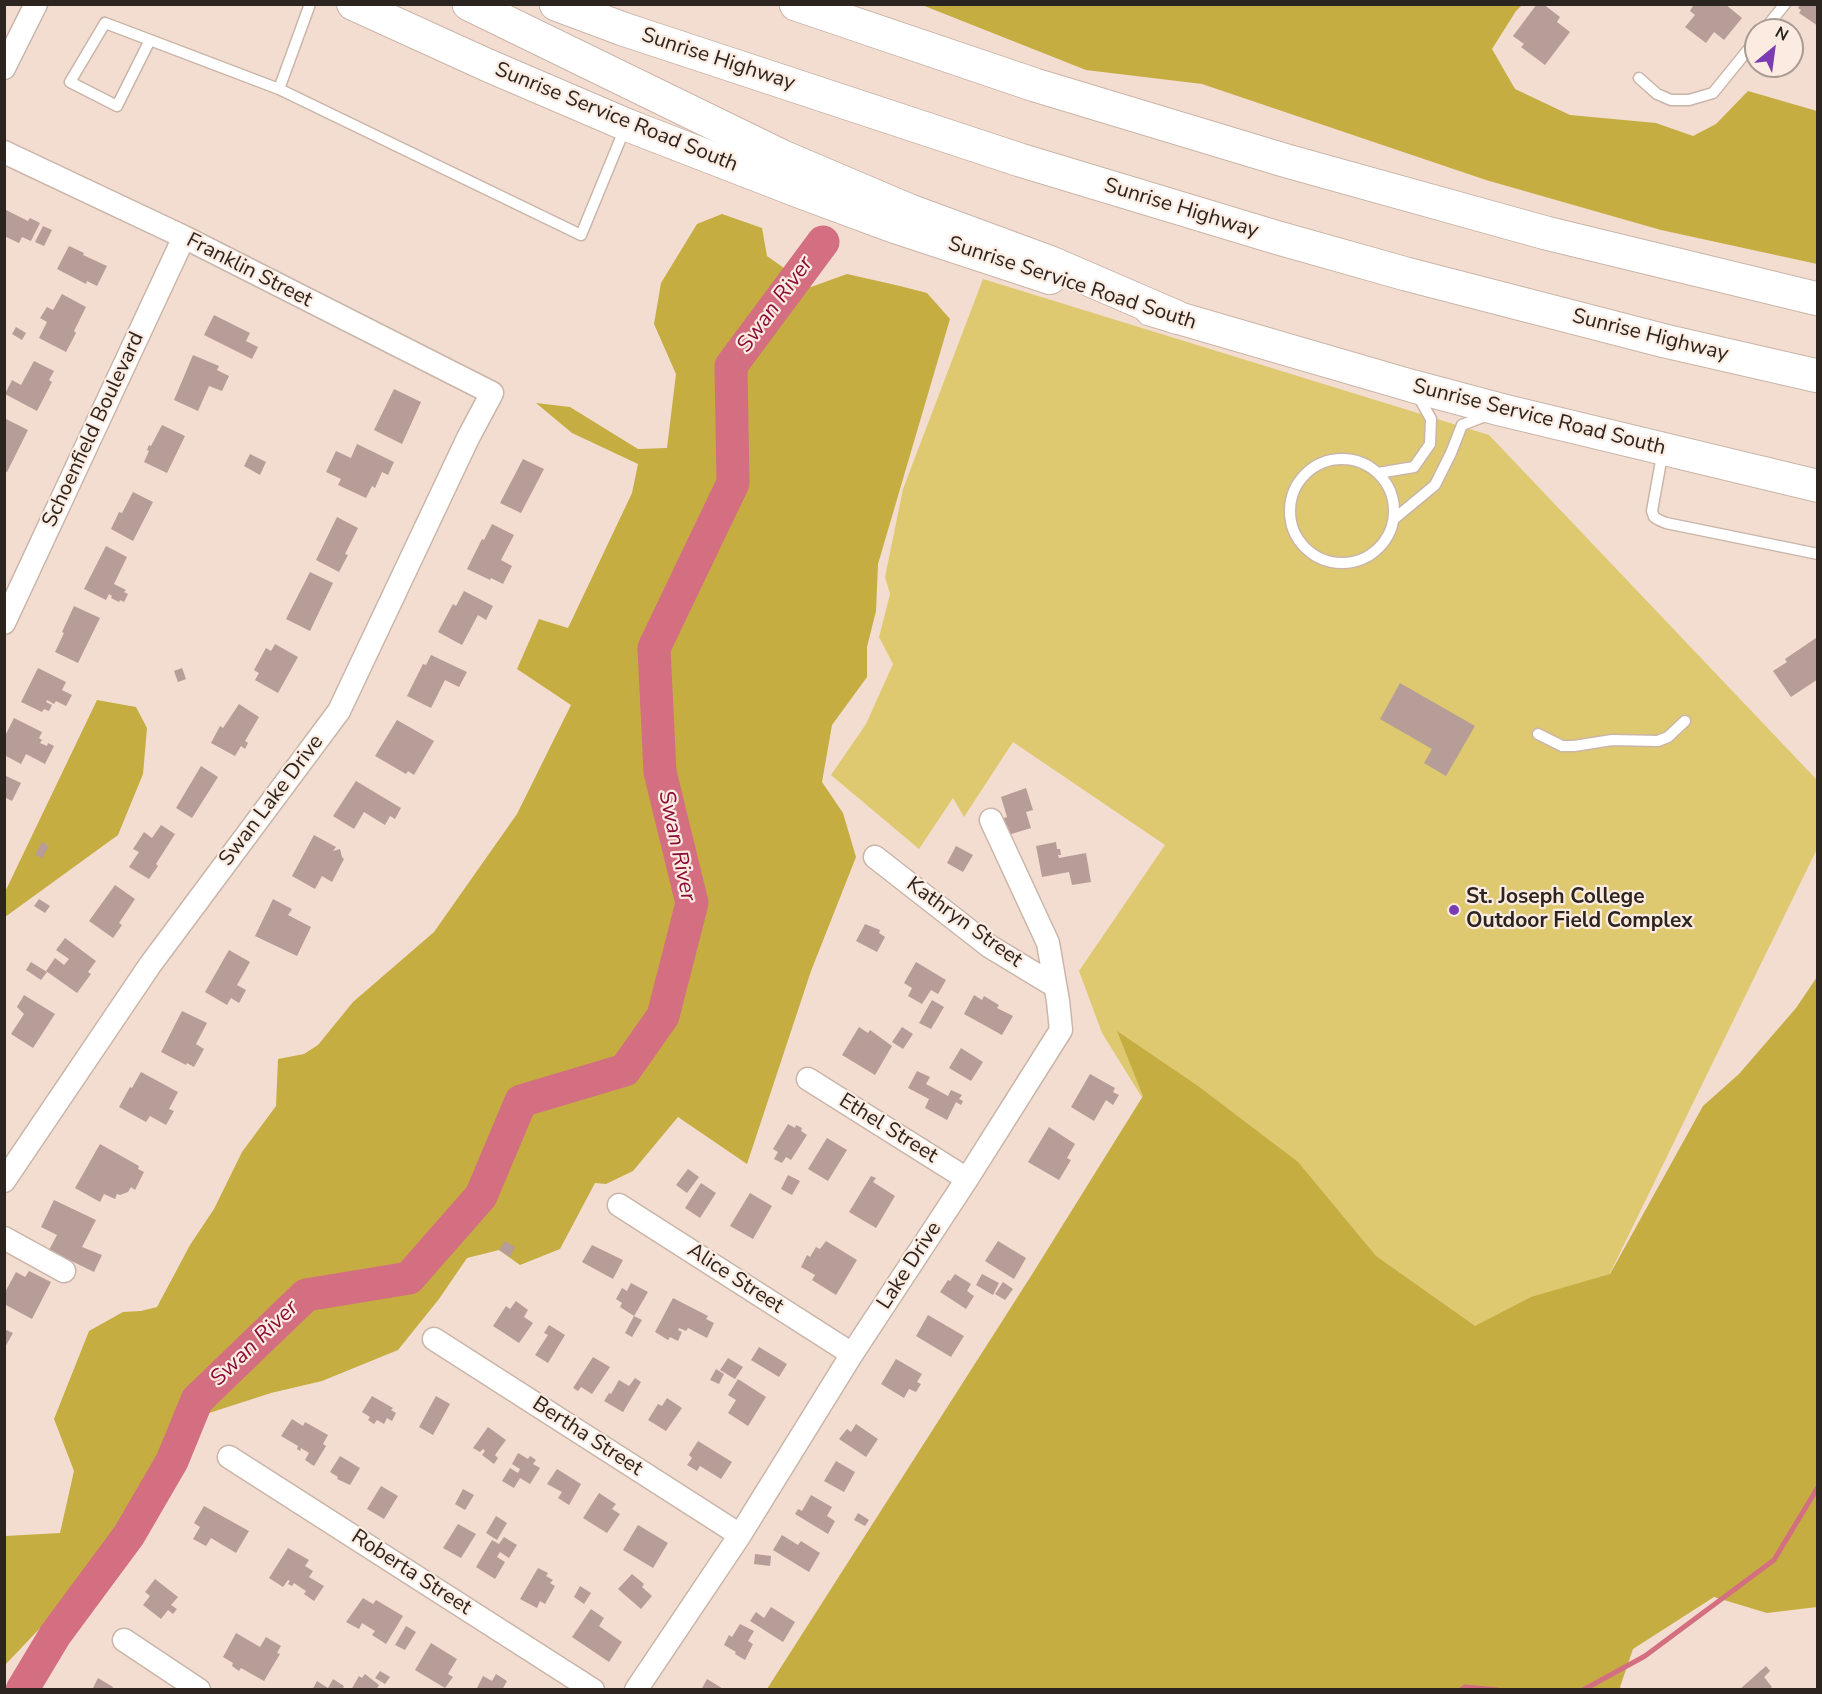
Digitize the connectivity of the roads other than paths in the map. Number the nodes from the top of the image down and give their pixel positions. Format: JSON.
{"nodes":[{"id":1,"x":36,"y":4,"type":"edge"},
{"id":2,"x":310,"y":4,"type":"edge"},
{"id":3,"x":353,"y":4,"type":"edge"},
{"id":4,"x":469,"y":4,"type":"edge"},
{"id":5,"x":556,"y":4,"type":"edge"},
{"id":6,"x":795,"y":4,"type":"edge"},
{"id":7,"x":1785,"y":4,"type":"edge"},
{"id":8,"x":1774,"y":18,"type":"edge"},
{"id":9,"x":150,"y":40,"type":"junction"},
{"id":10,"x":1744,"y":55,"type":"edge"},
{"id":11,"x":4,"y":68,"type":"edge"},
{"id":12,"x":1639,"y":78,"type":"dead end"},
{"id":13,"x":279,"y":89,"type":"junction"},
{"id":14,"x":627,"y":124,"type":"junction"},
{"id":15,"x":4,"y":152,"type":"edge"},
{"id":16,"x":184,"y":237,"type":"junction"},
{"id":17,"x":1818,"y":299,"type":"edge"},
{"id":18,"x":1176,"y":317,"type":"junction"},
{"id":19,"x":1818,"y":376,"type":"edge"},
{"id":20,"x":1412,"y":386,"type":"junction"},
{"id":21,"x":492,"y":393,"type":"joint"},
{"id":22,"x":1502,"y":410,"type":"junction"},
{"id":23,"x":1663,"y":450,"type":"junction"},
{"id":24,"x":1378,"y":473,"type":"junction"},
{"id":25,"x":1818,"y":486,"type":"edge"},
{"id":26,"x":1394,"y":519,"type":"junction"},
{"id":27,"x":1818,"y":554,"type":"edge"},
{"id":28,"x":4,"y":623,"type":"edge"},
{"id":29,"x":1685,"y":720,"type":"dead end"},
{"id":30,"x":1538,"y":734,"type":"dead end"},
{"id":31,"x":991,"y":820,"type":"dead end"},
{"id":32,"x":876,"y":857,"type":"dead end"},
{"id":33,"x":1055,"y":986,"type":"junction"},
{"id":34,"x":808,"y":1079,"type":"dead end"},
{"id":35,"x":968,"y":1179,"type":"junction"},
{"id":36,"x":4,"y":1181,"type":"edge"},
{"id":37,"x":619,"y":1205,"type":"dead end"},
{"id":38,"x":4,"y":1238,"type":"edge"},
{"id":39,"x":64,"y":1270,"type":"dead end"},
{"id":40,"x":434,"y":1340,"type":"dead end"},
{"id":41,"x":852,"y":1354,"type":"junction"},
{"id":42,"x":229,"y":1457,"type":"dead end"},
{"id":43,"x":740,"y":1534,"type":"junction"},
{"id":44,"x":124,"y":1640,"type":"dead end"},
{"id":45,"x":200,"y":1689,"type":"edge"},
{"id":46,"x":593,"y":1689,"type":"edge"},
{"id":47,"x":636,"y":1689,"type":"edge"}],
"edges":[{"from":1,"to":11,"type":"street"},
{"from":2,"to":13,"type":"lane"},
{"from":3,"to":14,"type":"main road","name":"Sunrise Service Road South"},
{"from":4,"to":18,"type":"highway"},
{"from":5,"to":19,"type":"highway","name":"Sunrise Highway"},
{"from":6,"to":17,"type":"highway"},
{"from":7,"to":8,"type":"lane"},
{"from":9,"to":9,"type":"lane"},
{"from":9,"to":13,"type":"lane"},
{"from":10,"to":12,"type":"lane"},
{"from":13,"to":14,"type":"lane"},
{"from":14,"to":18,"type":"main road","name":"Sunrise Service Road South"},
{"from":15,"to":16,"type":"street","name":"Franklin Street"},
{"from":16,"to":21,"type":"street","name":"Franklin Street"},
{"from":16,"to":28,"type":"street","name":"Schoenfield Boulevard"},
{"from":18,"to":20,"type":"main road","name":"Sunrise Service Road South"},
{"from":20,"to":22,"type":"main road","name":"Sunrise Service Road South"},
{"from":20,"to":24,"type":"lane"},
{"from":21,"to":36,"type":"street","name":"Swan Lake Drive"},
{"from":22,"to":23,"type":"main road","name":"Sunrise Service Road South"},
{"from":22,"to":26,"type":"lane"},
{"from":23,"to":25,"type":"main road","name":"Sunrise Service Road South"},
{"from":23,"to":27,"type":"lane"},
{"from":24,"to":26,"type":"lane"},
{"from":24,"to":26,"type":"lane"},
{"from":29,"to":30,"type":"lane"},
{"from":31,"to":33,"type":"street","name":"Lake Drive"},
{"from":32,"to":33,"type":"street","name":"Kathryn Street"},
{"from":33,"to":35,"type":"street","name":"Lake Drive"},
{"from":34,"to":35,"type":"street","name":"Ethel Street"},
{"from":35,"to":41,"type":"street","name":"Lake Drive"},
{"from":37,"to":41,"type":"street","name":"Alice Street"},
{"from":38,"to":39,"type":"street"},
{"from":40,"to":43,"type":"street","name":"Bertha Street"},
{"from":41,"to":43,"type":"street","name":"Lake Drive"},
{"from":42,"to":46,"type":"street","name":"Roberta Street"},
{"from":43,"to":47,"type":"street","name":"Lake Drive"},
{"from":44,"to":45,"type":"street"}]}
